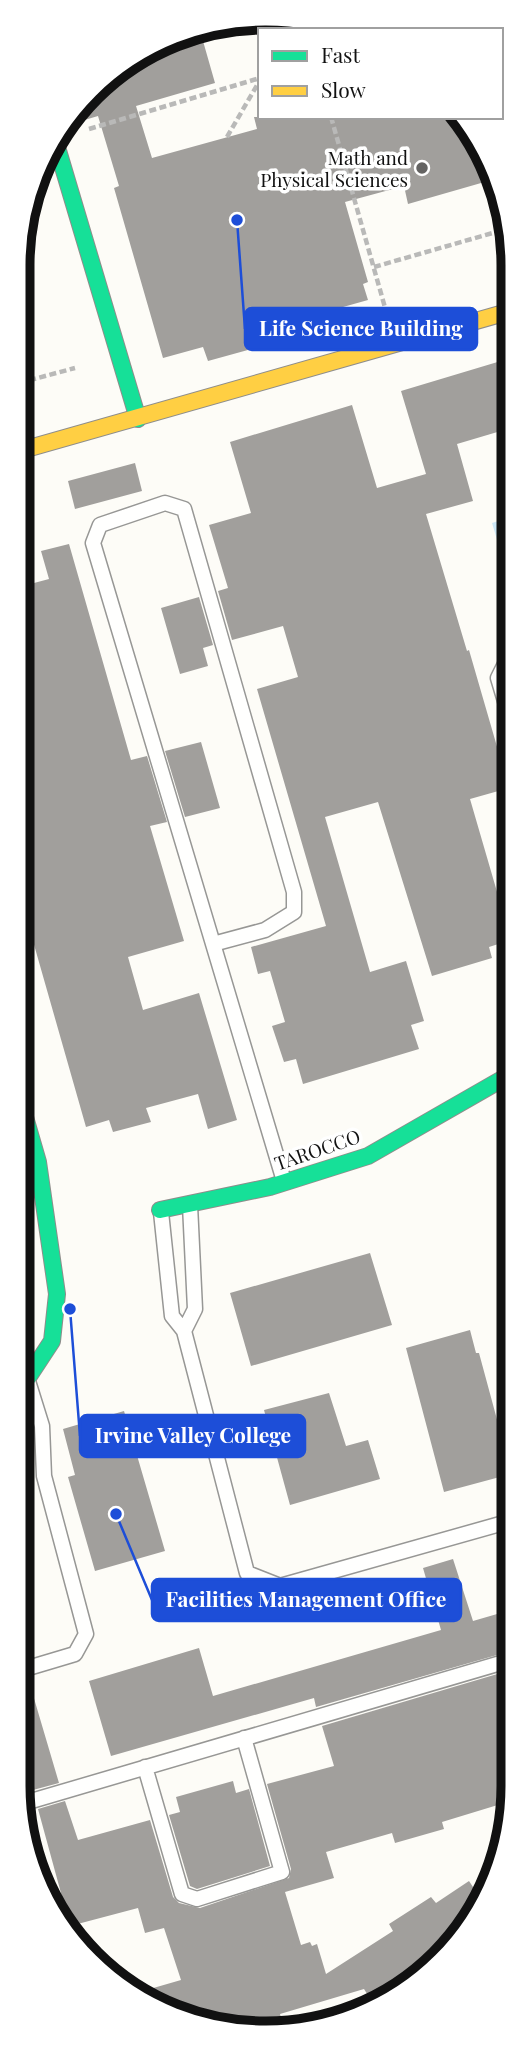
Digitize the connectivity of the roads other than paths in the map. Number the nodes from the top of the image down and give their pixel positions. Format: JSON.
{"nodes":[{"id":1,"x":59,"y":152,"type":"edge"},
{"id":2,"x":501,"y":314,"type":"edge"},
{"id":3,"x":138,"y":419,"type":"junction"},
{"id":4,"x":30,"y":449,"type":"edge"},
{"id":5,"x":213,"y":944,"type":"junction"},
{"id":6,"x":501,"y":1080,"type":"edge"},
{"id":7,"x":30,"y":1133,"type":"edge"},
{"id":8,"x":284,"y":1183,"type":"junction"},
{"id":9,"x":189,"y":1202,"type":"junction"},
{"id":10,"x":160,"y":1210,"type":"joint"},
{"id":11,"x":184,"y":1331,"type":"junction"},
{"id":12,"x":30,"y":1372,"type":"edge"},
{"id":13,"x":30,"y":1398,"type":"edge"},
{"id":14,"x":501,"y":1524,"type":"edge"},
{"id":15,"x":501,"y":1663,"type":"edge"},
{"id":16,"x":30,"y":1667,"type":"edge"},
{"id":17,"x":244,"y":1738,"type":"junction"},
{"id":18,"x":145,"y":1767,"type":"junction"},
{"id":19,"x":31,"y":1801,"type":"edge"}],
"edges":[{"from":1,"to":3,"type":"street"},
{"from":2,"to":3,"type":"street"},
{"from":3,"to":4,"type":"street"},
{"from":5,"to":5,"type":"lane"},
{"from":5,"to":8,"type":"lane"},
{"from":6,"to":8,"type":"street","name":"TAROCCO"},
{"from":7,"to":12,"type":"street"},
{"from":8,"to":9,"type":"street","name":"TAROCCO"},
{"from":9,"to":10,"type":"street","name":"TAROCCO"},
{"from":9,"to":11,"type":"lane"},
{"from":10,"to":11,"type":"lane"},
{"from":11,"to":14,"type":"lane"},
{"from":13,"to":16,"type":"lane"},
{"from":15,"to":17,"type":"lane"},
{"from":17,"to":18,"type":"lane"},
{"from":17,"to":18,"type":"lane"},
{"from":18,"to":19,"type":"lane"}]}
